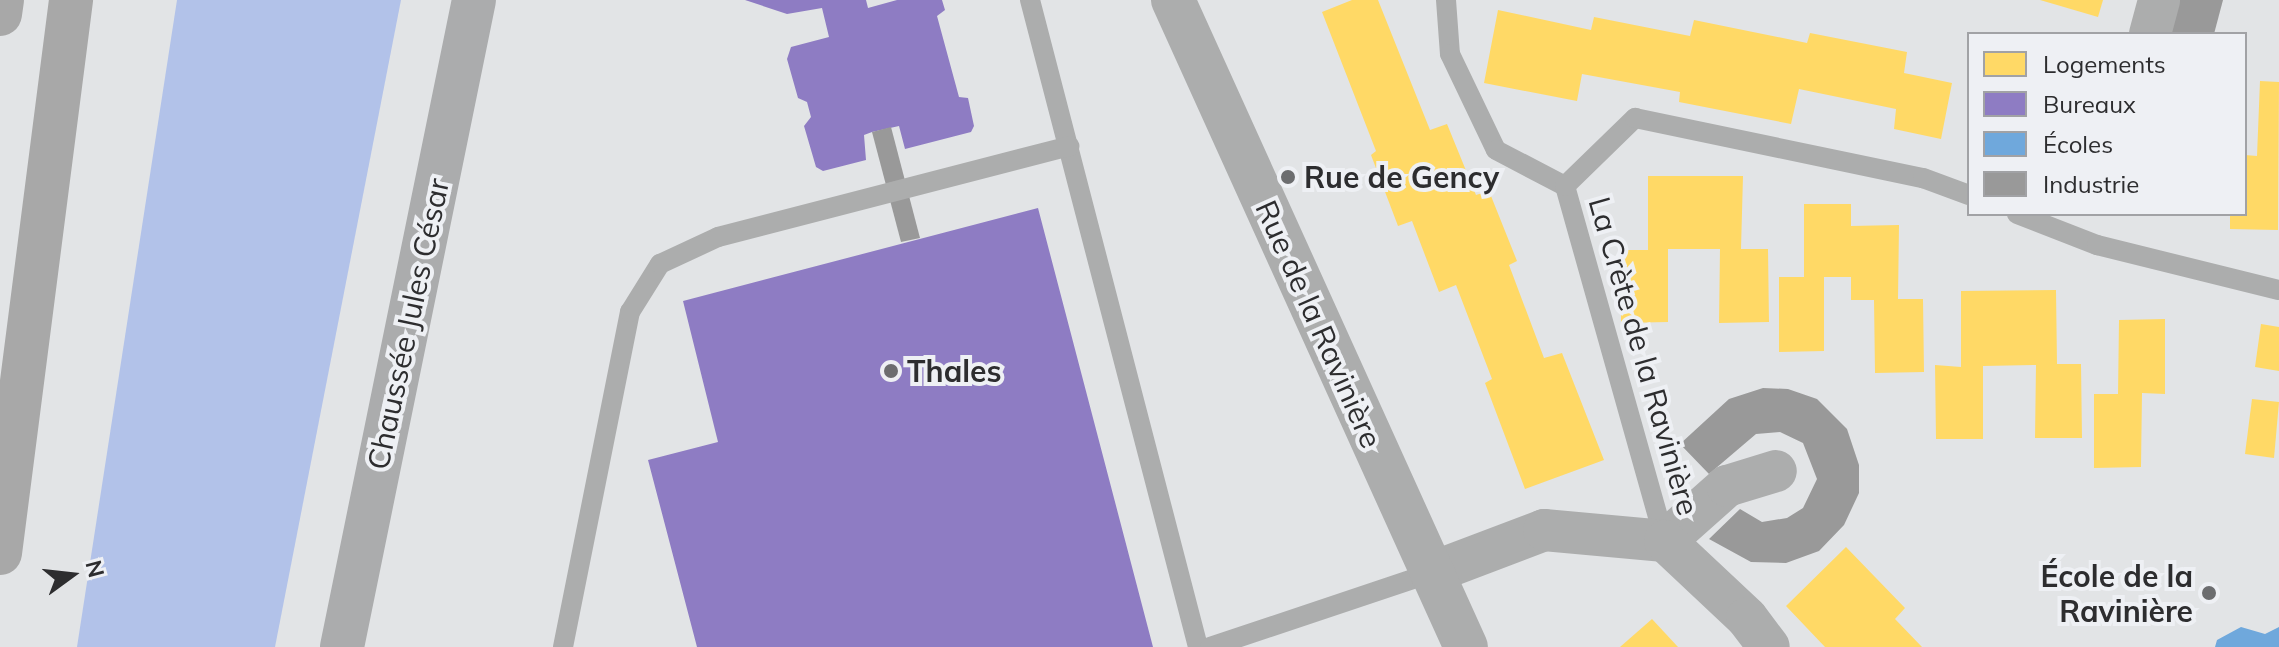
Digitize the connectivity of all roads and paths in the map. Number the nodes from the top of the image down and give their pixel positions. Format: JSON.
{"nodes":[{"id":1,"x":2,"y":0,"type":"edge"},
{"id":2,"x":71,"y":0,"type":"edge"},
{"id":3,"x":474,"y":0,"type":"edge"},
{"id":4,"x":1030,"y":0,"type":"edge"},
{"id":5,"x":1173,"y":0,"type":"edge"},
{"id":6,"x":1446,"y":0,"type":"edge"},
{"id":7,"x":2159,"y":0,"type":"edge"},
{"id":8,"x":0,"y":14,"type":"edge"},
{"id":9,"x":2151,"y":32,"type":"edge"},
{"id":10,"x":1069,"y":146,"type":"junction"},
{"id":11,"x":1565,"y":186,"type":"junction"},
{"id":12,"x":1967,"y":194,"type":"edge"},
{"id":13,"x":2041,"y":218,"type":"edge"},
{"id":14,"x":2279,"y":290,"type":"edge"},
{"id":15,"x":1776,"y":471,"type":"dead end"},
{"id":16,"x":1665,"y":541,"type":"junction"},
{"id":17,"x":0,"y":553,"type":"edge"},
{"id":18,"x":1431,"y":573,"type":"junction"},
{"id":19,"x":342,"y":647,"type":"edge"},
{"id":20,"x":563,"y":647,"type":"edge"},
{"id":21,"x":1198,"y":647,"type":"edge"},
{"id":22,"x":1210,"y":647,"type":"edge"},
{"id":23,"x":1466,"y":647,"type":"edge"},
{"id":24,"x":1769,"y":647,"type":"edge"}],
"edges":[{"from":1,"to":8,"type":"highway"},
{"from":2,"to":17,"type":"highway"},
{"from":3,"to":19,"type":"main road","name":"Chaussée Jules César"},
{"from":4,"to":10,"type":"lane"},
{"from":5,"to":18,"type":"street","name":"Rue de la Ravinière"},
{"from":6,"to":11,"type":"lane","name":"La Crète de la Ravinière"},
{"from":7,"to":9,"type":"street"},
{"from":10,"to":20,"type":"lane"},
{"from":10,"to":21,"type":"lane"},
{"from":11,"to":12,"type":"lane"},
{"from":11,"to":16,"type":"lane","name":"La Crète de la Ravinière"},
{"from":13,"to":14,"type":"lane"},
{"from":15,"to":16,"type":"street"},
{"from":16,"to":18,"type":"street"},
{"from":16,"to":24,"type":"street"},
{"from":18,"to":22,"type":"lane"},
{"from":18,"to":23,"type":"street","name":"Rue de la Ravinière"}]}
